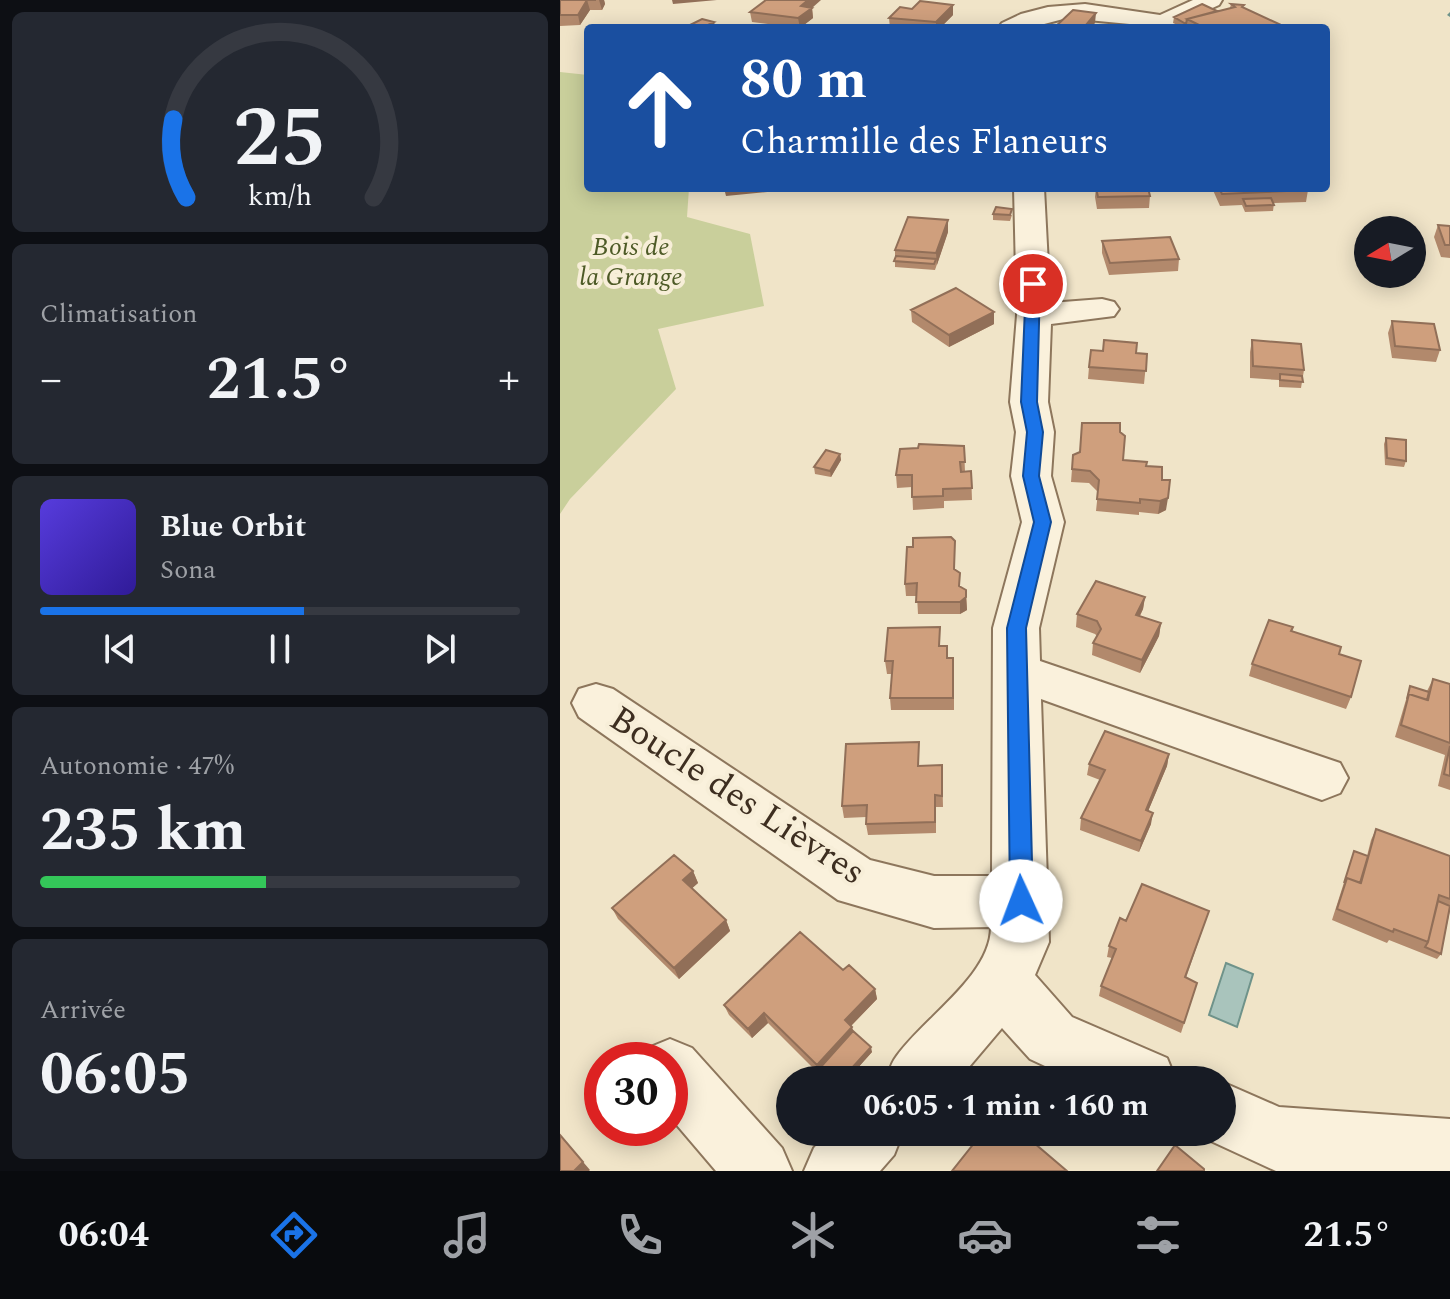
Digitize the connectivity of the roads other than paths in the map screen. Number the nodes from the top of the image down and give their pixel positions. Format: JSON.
{"nodes":[{"id":1,"x":1211,"y":0,"type":"edge"},
{"id":2,"x":1020,"y":24,"type":"edge"},
{"id":3,"x":1150,"y":24,"type":"edge"},
{"id":4,"x":1158,"y":24,"type":"edge"},
{"id":5,"x":1029,"y":192,"type":"edge"},
{"id":6,"x":1102,"y":309,"type":"dead end"},
{"id":7,"x":1034,"y":315,"type":"junction"},
{"id":8,"x":1015,"y":671,"type":"junction"},
{"id":9,"x":596,"y":703,"type":"dead end"},
{"id":10,"x":1322,"y":778,"type":"dead end"},
{"id":11,"x":1021,"y":901,"type":"junction"},
{"id":12,"x":1002,"y":983,"type":"junction"},
{"id":13,"x":929,"y":1066,"type":"edge"},
{"id":14,"x":1114,"y":1066,"type":"edge"},
{"id":15,"x":688,"y":1090,"type":"edge"},
{"id":16,"x":1236,"y":1120,"type":"edge"},
{"id":17,"x":859,"y":1146,"type":"edge"},
{"id":18,"x":1450,"y":1151,"type":"edge"},
{"id":19,"x":759,"y":1171,"type":"edge"},
{"id":20,"x":837,"y":1171,"type":"edge"}],
"edges":[{"from":1,"to":4,"type":"street"},
{"from":2,"to":3,"type":"street"},
{"from":5,"to":7,"type":"street"},
{"from":6,"to":7,"type":"street"},
{"from":7,"to":8,"type":"street"},
{"from":8,"to":10,"type":"street"},
{"from":8,"to":11,"type":"street"},
{"from":9,"to":11,"type":"street","name":"Boucle des Lièvres"},
{"from":11,"to":12,"type":"street"},
{"from":12,"to":13,"type":"street"},
{"from":12,"to":14,"type":"street"},
{"from":15,"to":19,"type":"street"},
{"from":16,"to":18,"type":"street"},
{"from":17,"to":20,"type":"street"}]}
